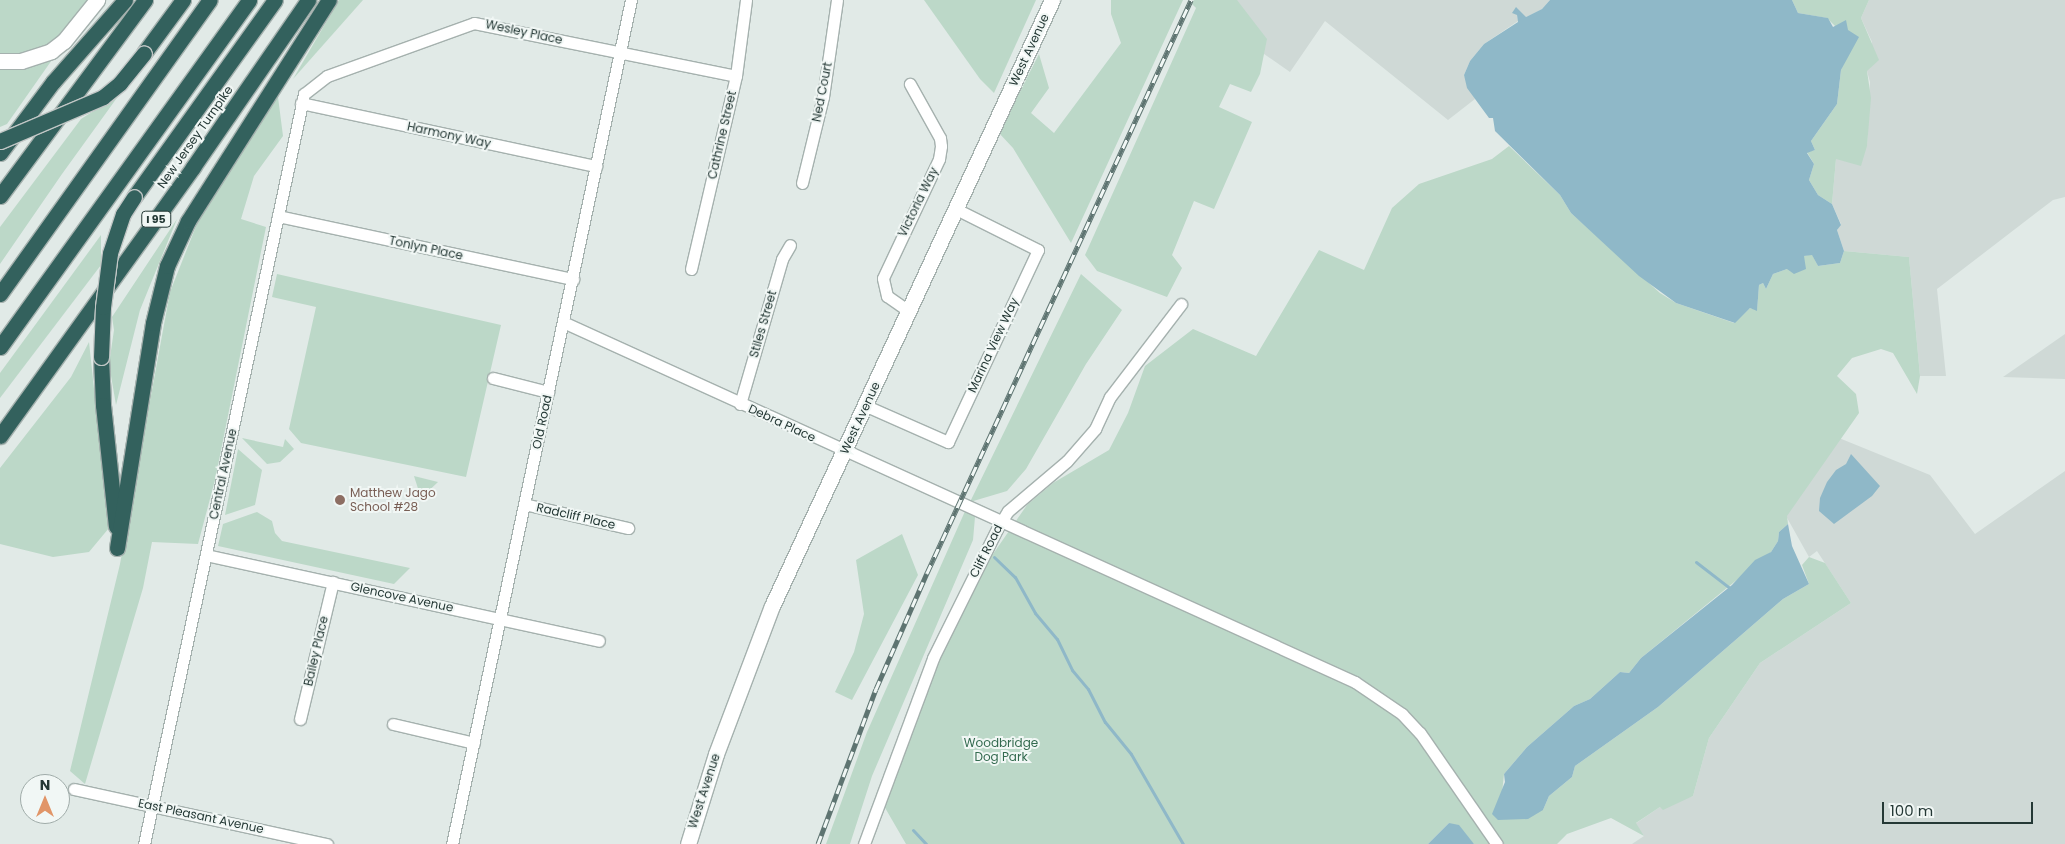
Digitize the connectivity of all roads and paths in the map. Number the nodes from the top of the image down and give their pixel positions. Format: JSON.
{"nodes":[{"id":1,"x":97,"y":0,"type":"edge"},
{"id":2,"x":125,"y":0,"type":"edge"},
{"id":3,"x":145,"y":0,"type":"edge"},
{"id":4,"x":183,"y":0,"type":"edge"},
{"id":5,"x":210,"y":0,"type":"edge"},
{"id":6,"x":249,"y":0,"type":"edge"},
{"id":7,"x":275,"y":0,"type":"edge"},
{"id":8,"x":308,"y":0,"type":"edge"},
{"id":9,"x":329,"y":0,"type":"edge"},
{"id":10,"x":631,"y":0,"type":"edge"},
{"id":11,"x":746,"y":0,"type":"edge"},
{"id":12,"x":837,"y":0,"type":"edge"},
{"id":13,"x":1052,"y":0,"type":"edge"},
{"id":14,"x":621,"y":52,"type":"junction"},
{"id":15,"x":0,"y":61,"type":"edge"},
{"id":16,"x":736,"y":76,"type":"junction"},
{"id":17,"x":910,"y":84,"type":"dead end"},
{"id":18,"x":301,"y":103,"type":"junction"},
{"id":19,"x":0,"y":141,"type":"edge"},
{"id":20,"x":0,"y":153,"type":"edge"},
{"id":21,"x":596,"y":166,"type":"junction"},
{"id":22,"x":802,"y":183,"type":"dead end"},
{"id":23,"x":0,"y":196,"type":"edge"},
{"id":24,"x":956,"y":209,"type":"junction"},
{"id":25,"x":278,"y":216,"type":"junction"},
{"id":26,"x":790,"y":245,"type":"dead end"},
{"id":27,"x":691,"y":269,"type":"dead end"},
{"id":28,"x":573,"y":279,"type":"junction"},
{"id":29,"x":0,"y":294,"type":"edge"},
{"id":30,"x":1181,"y":304,"type":"dead end"},
{"id":31,"x":910,"y":312,"type":"junction"},
{"id":32,"x":563,"y":322,"type":"junction"},
{"id":33,"x":0,"y":348,"type":"edge"},
{"id":34,"x":493,"y":378,"type":"dead end"},
{"id":35,"x":548,"y":392,"type":"junction"},
{"id":36,"x":740,"y":404,"type":"junction"},
{"id":37,"x":864,"y":406,"type":"junction"},
{"id":38,"x":0,"y":436,"type":"edge"},
{"id":39,"x":844,"y":452,"type":"junction"},
{"id":40,"x":524,"y":504,"type":"junction"},
{"id":41,"x":1001,"y":521,"type":"junction"},
{"id":42,"x":628,"y":528,"type":"dead end"},
{"id":43,"x":206,"y":555,"type":"junction"},
{"id":44,"x":332,"y":582,"type":"junction"},
{"id":45,"x":502,"y":619,"type":"junction"},
{"id":46,"x":599,"y":641,"type":"dead end"},
{"id":47,"x":300,"y":719,"type":"dead end"},
{"id":48,"x":393,"y":724,"type":"dead end"},
{"id":49,"x":474,"y":743,"type":"junction"},
{"id":50,"x":74,"y":789,"type":"dead end"},
{"id":51,"x":153,"y":804,"type":"junction"},
{"id":52,"x":144,"y":844,"type":"edge"},
{"id":53,"x":327,"y":844,"type":"edge"},
{"id":54,"x":452,"y":844,"type":"edge"},
{"id":55,"x":688,"y":844,"type":"edge"},
{"id":56,"x":864,"y":844,"type":"edge"},
{"id":57,"x":1497,"y":844,"type":"edge"}],
"edges":[{"from":1,"to":15,"type":"street"},
{"from":2,"to":20,"type":"highway"},
{"from":3,"to":23,"type":"highway"},
{"from":4,"to":19,"type":"highway","bridge":true},
{"from":5,"to":29,"type":"highway"},
{"from":6,"to":33,"type":"highway"},
{"from":7,"to":9,"type":"highway","bridge":true},
{"from":8,"to":38,"type":"highway","name":"New Jersey Turnpike","number":"I 95"},
{"from":10,"to":14,"type":"street","name":"Old Road"},
{"from":11,"to":16,"type":"street","name":"Cathrine Street"},
{"from":12,"to":22,"type":"street","name":"Ned Court"},
{"from":13,"to":24,"type":"street","name":"West Avenue"},
{"from":14,"to":16,"type":"street","name":"Wesley Place"},
{"from":14,"to":18,"type":"street","name":"Wesley Place"},
{"from":14,"to":21,"type":"street","name":"Old Road"},
{"from":16,"to":27,"type":"street","name":"Cathrine Street"},
{"from":17,"to":31,"type":"street","name":"Victoria Way"},
{"from":18,"to":21,"type":"street","name":"Harmony Way"},
{"from":18,"to":25,"type":"street","name":"Central Avenue"},
{"from":21,"to":28,"type":"street","name":"Old Road"},
{"from":24,"to":31,"type":"street","name":"West Avenue"},
{"from":24,"to":37,"type":"street","name":"Marina View Way"},
{"from":25,"to":28,"type":"street","name":"Tonlyn Place"},
{"from":25,"to":43,"type":"street","name":"Central Avenue"},
{"from":26,"to":36,"type":"street","name":"Stiles Street"},
{"from":28,"to":32,"type":"street","name":"Old Road"},
{"from":30,"to":41,"type":"street","name":"Cliff Road"},
{"from":31,"to":37,"type":"street","name":"West Avenue"},
{"from":32,"to":35,"type":"street","name":"Old Road"},
{"from":32,"to":36,"type":"street","name":"Debra Place"},
{"from":34,"to":35,"type":"street"},
{"from":35,"to":40,"type":"street","name":"Old Road"},
{"from":36,"to":39,"type":"street","name":"Debra Place"},
{"from":37,"to":39,"type":"street","name":"West Avenue"},
{"from":39,"to":41,"type":"street","name":"Debra Place"},
{"from":39,"to":55,"type":"street","name":"West Avenue"},
{"from":40,"to":42,"type":"street","name":"Radcliff Place"},
{"from":40,"to":45,"type":"street","name":"Old Road"},
{"from":41,"to":56,"type":"street","name":"Cliff Road"},
{"from":41,"to":57,"type":"street","name":"Debra Place"},
{"from":43,"to":44,"type":"street","name":"Glencove Avenue"},
{"from":43,"to":51,"type":"street","name":"Central Avenue"},
{"from":44,"to":45,"type":"street","name":"Glencove Avenue"},
{"from":44,"to":47,"type":"street","name":"Bailey Place"},
{"from":45,"to":46,"type":"street","name":"Glencove Avenue"},
{"from":45,"to":49,"type":"street","name":"Old Road"},
{"from":48,"to":49,"type":"street"},
{"from":49,"to":54,"type":"street","name":"Old Road"},
{"from":50,"to":51,"type":"street","name":"East Pleasant Avenue"},
{"from":51,"to":52,"type":"street","name":"Central Avenue"},
{"from":51,"to":53,"type":"street","name":"East Pleasant Avenue"}]}
